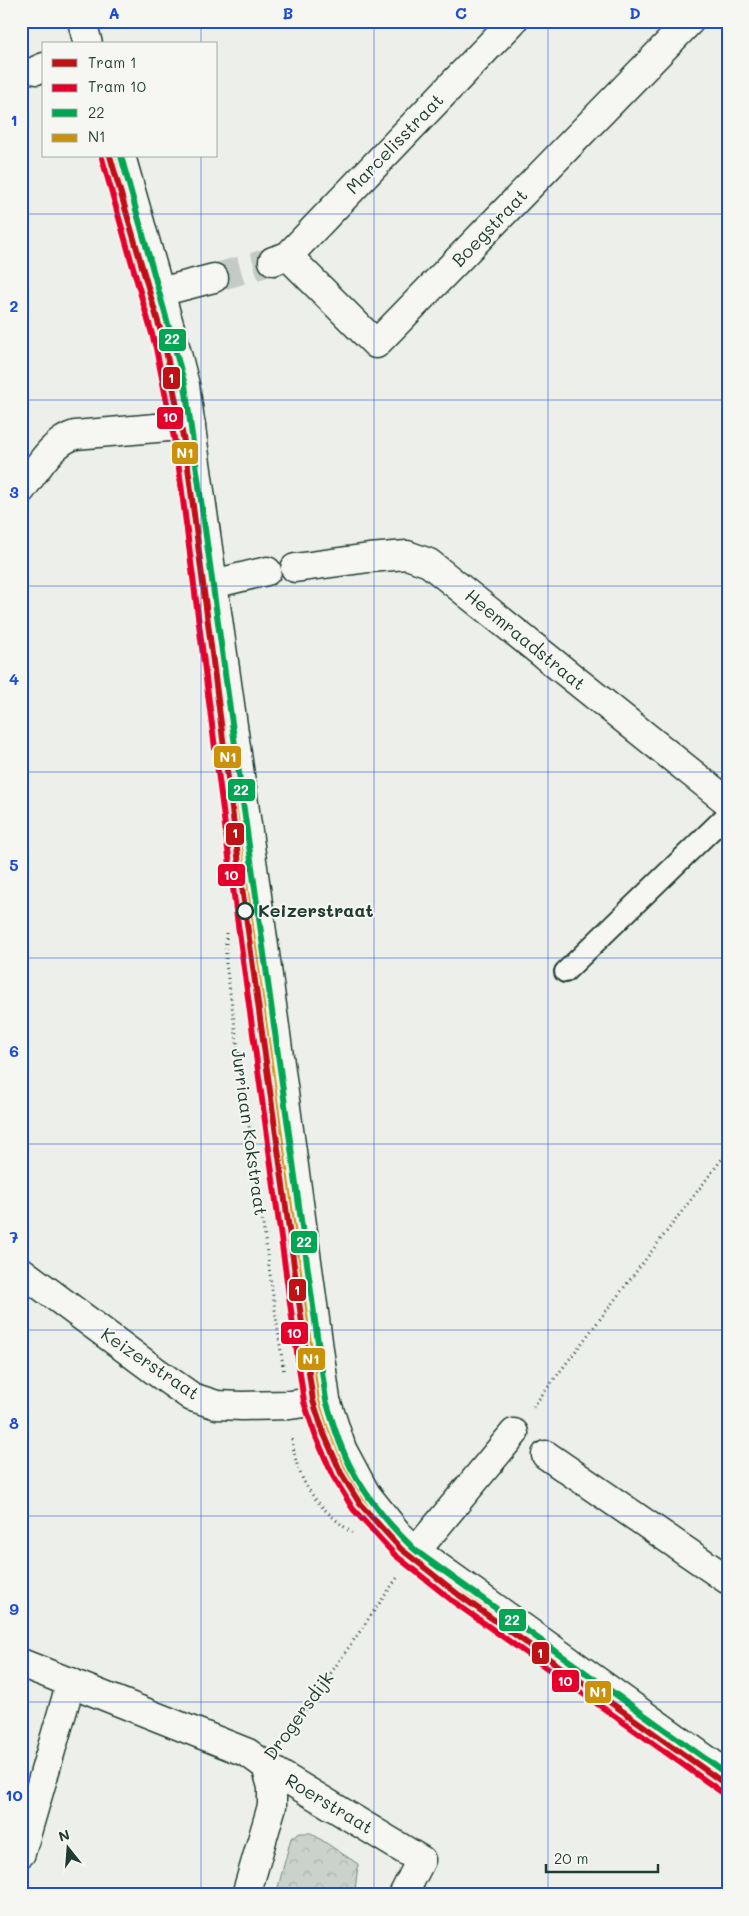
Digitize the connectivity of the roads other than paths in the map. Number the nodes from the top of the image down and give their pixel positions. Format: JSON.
{"nodes":[{"id":1,"x":82,"y":21,"type":"edge"},
{"id":2,"x":513,"y":21,"type":"edge"},
{"id":3,"x":690,"y":21,"type":"edge"},
{"id":4,"x":87,"y":42,"type":"edge"},
{"id":5,"x":122,"y":158,"type":"edge"},
{"id":6,"x":281,"y":258,"type":"joint"},
{"id":7,"x":214,"y":278,"type":"tunnel mouth"},
{"id":8,"x":160,"y":292,"type":"junction"},
{"id":9,"x":192,"y":425,"type":"junction"},
{"id":10,"x":21,"y":490,"type":"edge"},
{"id":11,"x":296,"y":568,"type":"dead end"},
{"id":12,"x":267,"y":571,"type":"dead end"},
{"id":13,"x":213,"y":584,"type":"junction"},
{"id":14,"x":728,"y":802,"type":"edge"},
{"id":15,"x":728,"y":814,"type":"edge"},
{"id":16,"x":565,"y":972,"type":"dead end"},
{"id":17,"x":21,"y":1271,"type":"edge"},
{"id":18,"x":326,"y":1400,"type":"junction"},
{"id":19,"x":514,"y":1433,"type":"road end"},
{"id":20,"x":546,"y":1455,"type":"dead end"},
{"id":21,"x":416,"y":1550,"type":"junction"},
{"id":22,"x":728,"y":1580,"type":"edge"},
{"id":23,"x":21,"y":1663,"type":"edge"},
{"id":24,"x":71,"y":1682,"type":"junction"},
{"id":25,"x":266,"y":1766,"type":"junction"},
{"id":26,"x":728,"y":1775,"type":"edge"},
{"id":27,"x":21,"y":1854,"type":"edge"},
{"id":28,"x":246,"y":1895,"type":"edge"},
{"id":29,"x":403,"y":1895,"type":"edge"}],
"edges":[{"from":1,"to":4,"type":"street"},
{"from":2,"to":6,"type":"street","name":"Marcelisstraat"},
{"from":3,"to":6,"type":"street","name":"Boegstraat"},
{"from":5,"to":8,"type":"street"},
{"from":7,"to":8,"type":"street"},
{"from":8,"to":9,"type":"street"},
{"from":9,"to":10,"type":"street"},
{"from":9,"to":13,"type":"street"},
{"from":11,"to":14,"type":"street","name":"Heemraadstraat"},
{"from":12,"to":13,"type":"street"},
{"from":13,"to":18,"type":"street"},
{"from":15,"to":16,"type":"lane"},
{"from":17,"to":18,"type":"street","name":"Keizerstraat"},
{"from":18,"to":21,"type":"street"},
{"from":19,"to":21,"type":"street"},
{"from":20,"to":22,"type":"street"},
{"from":21,"to":26,"type":"street"},
{"from":23,"to":24,"type":"street","name":"Drogersdijk"},
{"from":24,"to":25,"type":"street","name":"Drogersdijk"},
{"from":24,"to":27,"type":"street"},
{"from":25,"to":28,"type":"street","name":"Roerstraat"},
{"from":25,"to":29,"type":"street","name":"Roerstraat"}]}
